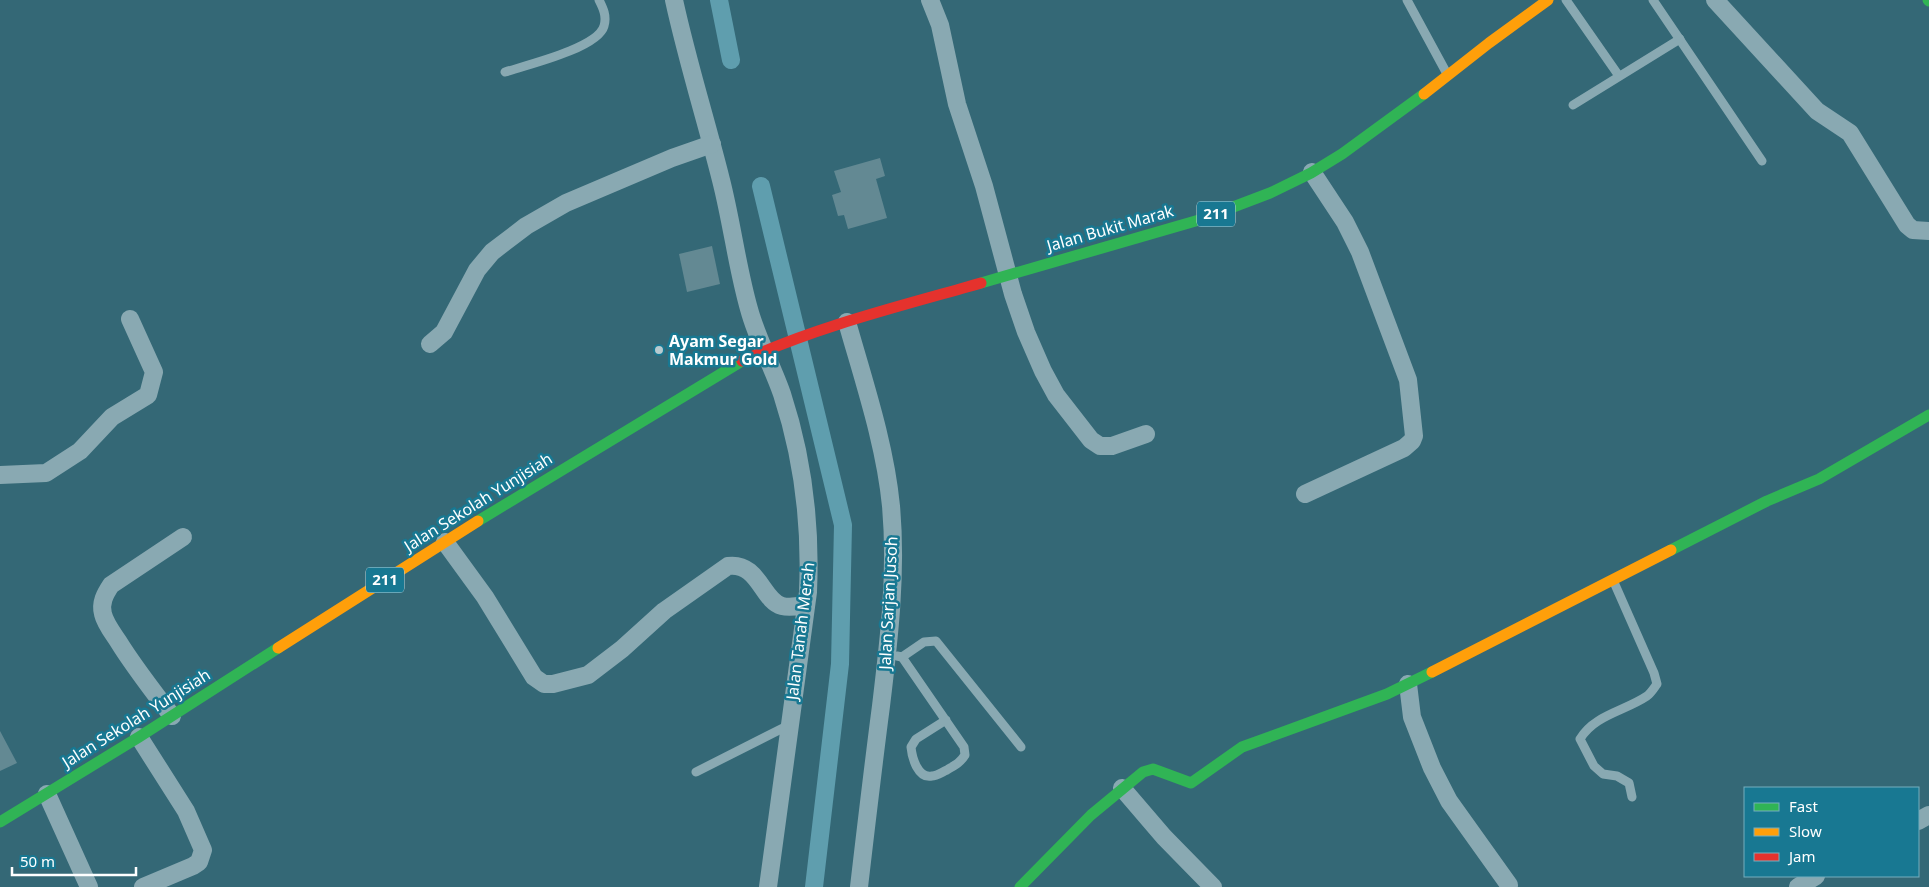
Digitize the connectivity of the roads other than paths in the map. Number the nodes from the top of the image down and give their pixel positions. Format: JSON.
{"nodes":[{"id":1,"x":599,"y":0,"type":"edge"},
{"id":2,"x":674,"y":0,"type":"edge"},
{"id":3,"x":930,"y":0,"type":"edge"},
{"id":4,"x":1407,"y":0,"type":"edge"},
{"id":5,"x":1548,"y":0,"type":"edge"},
{"id":6,"x":1566,"y":0,"type":"edge"},
{"id":7,"x":1653,"y":0,"type":"edge"},
{"id":8,"x":1715,"y":0,"type":"edge"},
{"id":9,"x":1527,"y":6,"type":"edge"},
{"id":10,"x":1680,"y":39,"type":"junction"},
{"id":11,"x":506,"y":72,"type":"dead end"},
{"id":12,"x":1447,"y":75,"type":"junction"},
{"id":13,"x":1620,"y":76,"type":"junction"},
{"id":14,"x":1573,"y":104,"type":"dead end"},
{"id":15,"x":712,"y":144,"type":"junction"},
{"id":16,"x":1762,"y":161,"type":"dead end"},
{"id":17,"x":1312,"y":172,"type":"junction"},
{"id":18,"x":1929,"y":231,"type":"edge"},
{"id":19,"x":1008,"y":275,"type":"junction"},
{"id":20,"x":130,"y":319,"type":"dead end"},
{"id":21,"x":841,"y":324,"type":"junction"},
{"id":22,"x":430,"y":344,"type":"dead end"},
{"id":23,"x":770,"y":348,"type":"junction"},
{"id":24,"x":1929,"y":415,"type":"edge"},
{"id":25,"x":1146,"y":434,"type":"dead end"},
{"id":26,"x":0,"y":475,"type":"edge"},
{"id":27,"x":1305,"y":494,"type":"dead end"},
{"id":28,"x":183,"y":537,"type":"dead end"},
{"id":29,"x":445,"y":542,"type":"junction"},
{"id":30,"x":1612,"y":580,"type":"junction"},
{"id":31,"x":806,"y":605,"type":"junction"},
{"id":32,"x":895,"y":656,"type":"junction"},
{"id":33,"x":1408,"y":684,"type":"junction"},
{"id":34,"x":172,"y":716,"type":"junction"},
{"id":35,"x":946,"y":720,"type":"junction"},
{"id":36,"x":789,"y":724,"type":"junction"},
{"id":37,"x":139,"y":736,"type":"junction"},
{"id":38,"x":1021,"y":747,"type":"dead end"},
{"id":39,"x":696,"y":772,"type":"dead end"},
{"id":40,"x":1122,"y":788,"type":"junction"},
{"id":41,"x":46,"y":794,"type":"junction"},
{"id":42,"x":1632,"y":797,"type":"dead end"},
{"id":43,"x":0,"y":822,"type":"edge"},
{"id":44,"x":1814,"y":877,"type":"edge"},
{"id":45,"x":1509,"y":885,"type":"dead end"},
{"id":46,"x":89,"y":887,"type":"edge"},
{"id":47,"x":143,"y":887,"type":"edge"},
{"id":48,"x":768,"y":887,"type":"edge"},
{"id":49,"x":859,"y":887,"type":"edge"},
{"id":50,"x":1020,"y":887,"type":"edge"},
{"id":51,"x":1213,"y":887,"type":"edge"},
{"id":52,"x":1798,"y":887,"type":"edge"}],
"edges":[{"from":1,"to":11,"type":"lane"},
{"from":2,"to":15,"type":"street","name":"Jalan Tanah Merah"},
{"from":3,"to":19,"type":"street"},
{"from":4,"to":12,"type":"lane"},
{"from":5,"to":9,"type":"main road","name":"Jalan Bukit Marak","number":"211"},
{"from":6,"to":13,"type":"lane"},
{"from":7,"to":10,"type":"lane"},
{"from":8,"to":18,"type":"street"},
{"from":9,"to":12,"type":"main road","name":"Jalan Bukit Marak","number":"211"},
{"from":10,"to":13,"type":"lane"},
{"from":10,"to":16,"type":"lane"},
{"from":12,"to":17,"type":"main road","name":"Jalan Bukit Marak","number":"211"},
{"from":13,"to":14,"type":"lane"},
{"from":15,"to":22,"type":"street"},
{"from":15,"to":23,"type":"street","name":"Jalan Tanah Merah"},
{"from":17,"to":19,"type":"main road","name":"Jalan Bukit Marak","number":"211"},
{"from":17,"to":27,"type":"street"},
{"from":19,"to":21,"type":"main road","name":"Jalan Bukit Marak","number":"211"},
{"from":19,"to":25,"type":"street"},
{"from":20,"to":26,"type":"street"},
{"from":21,"to":23,"type":"main road","name":"Jalan Bukit Marak","number":"211"},
{"from":21,"to":32,"type":"street","name":"Jalan Sarjan Jusoh"},
{"from":23,"to":29,"type":"main road","name":"Jalan Sekolah Yunjisiah","number":"211"},
{"from":23,"to":31,"type":"street","name":"Jalan Tanah Merah"},
{"from":24,"to":30,"type":"main road"},
{"from":28,"to":34,"type":"street"},
{"from":29,"to":31,"type":"street"},
{"from":29,"to":34,"type":"main road","name":"Jalan Sekolah Yunjisiah","number":"211"},
{"from":30,"to":33,"type":"main road"},
{"from":30,"to":42,"type":"lane"},
{"from":31,"to":36,"type":"street","name":"Jalan Tanah Merah"},
{"from":32,"to":35,"type":"lane"},
{"from":32,"to":38,"type":"lane"},
{"from":32,"to":49,"type":"street","name":"Jalan Sarjan Jusoh"},
{"from":33,"to":40,"type":"main road"},
{"from":33,"to":45,"type":"street"},
{"from":34,"to":37,"type":"main road","name":"Jalan Sekolah Yunjisiah","number":"211"},
{"from":35,"to":35,"type":"lane"},
{"from":36,"to":39,"type":"lane"},
{"from":36,"to":48,"type":"street","name":"Jalan Tanah Merah"},
{"from":37,"to":41,"type":"main road","name":"Jalan Sekolah Yunjisiah","number":"211"},
{"from":37,"to":47,"type":"street"},
{"from":40,"to":50,"type":"main road"},
{"from":40,"to":51,"type":"street"},
{"from":41,"to":43,"type":"main road","name":"Jalan Sekolah Yunjisiah","number":"211"},
{"from":41,"to":46,"type":"street"},
{"from":44,"to":52,"type":"street"}]}
